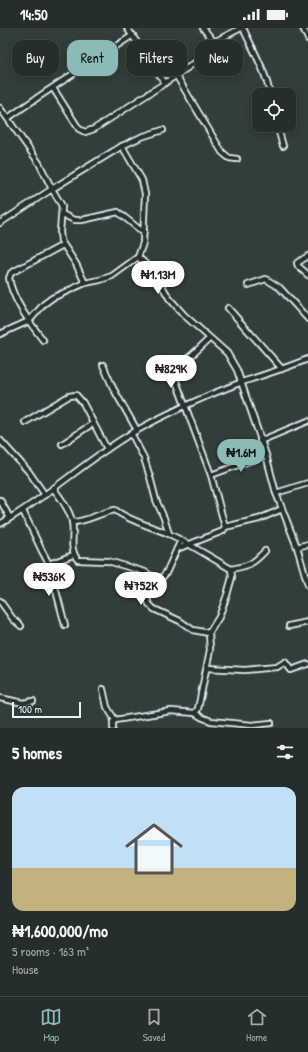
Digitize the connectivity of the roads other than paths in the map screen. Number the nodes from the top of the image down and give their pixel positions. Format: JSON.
{"nodes":[{"id":1,"x":127,"y":28,"type":"edge"},
{"id":2,"x":203,"y":28,"type":"edge"},
{"id":3,"x":242,"y":28,"type":"edge"},
{"id":4,"x":303,"y":28,"type":"edge"},
{"id":5,"x":133,"y":35,"type":"junction"},
{"id":6,"x":308,"y":39,"type":"edge"},
{"id":7,"x":212,"y":40,"type":"edge"},
{"id":8,"x":218,"y":40,"type":"edge"},
{"id":9,"x":175,"y":76,"type":"edge"},
{"id":10,"x":177,"y":76,"type":"edge"},
{"id":11,"x":165,"y":83,"type":"junction"},
{"id":12,"x":53,"y":88,"type":"junction"},
{"id":13,"x":269,"y":88,"type":"edge"},
{"id":14,"x":0,"y":108,"type":"edge"},
{"id":15,"x":8,"y":118,"type":"junction"},
{"id":16,"x":163,"y":130,"type":"dead end"},
{"id":17,"x":279,"y":132,"type":"edge"},
{"id":18,"x":122,"y":146,"type":"junction"},
{"id":19,"x":282,"y":146,"type":"dead end"},
{"id":20,"x":237,"y":159,"type":"dead end"},
{"id":21,"x":52,"y":190,"type":"junction"},
{"id":22,"x":62,"y":214,"type":"junction"},
{"id":23,"x":0,"y":223,"type":"edge"},
{"id":24,"x":144,"y":231,"type":"junction"},
{"id":25,"x":63,"y":245,"type":"junction"},
{"id":26,"x":308,"y":256,"type":"edge"},
{"id":27,"x":138,"y":257,"type":"junction"},
{"id":28,"x":308,"y":275,"type":"edge"},
{"id":29,"x":85,"y":283,"type":"junction"},
{"id":30,"x":248,"y":285,"type":"dead end"},
{"id":31,"x":228,"y":308,"type":"dead end"},
{"id":32,"x":308,"y":319,"type":"edge"},
{"id":33,"x":29,"y":321,"type":"junction"},
{"id":34,"x":0,"y":334,"type":"edge"},
{"id":35,"x":209,"y":339,"type":"junction"},
{"id":36,"x":43,"y":340,"type":"dead end"},
{"id":37,"x":308,"y":359,"type":"edge"},
{"id":38,"x":103,"y":365,"type":"dead end"},
{"id":39,"x":282,"y":369,"type":"junction"},
{"id":40,"x":242,"y":383,"type":"junction"},
{"id":41,"x":185,"y":407,"type":"junction"},
{"id":42,"x":308,"y":421,"type":"edge"},
{"id":43,"x":25,"y":422,"type":"dead end"},
{"id":44,"x":92,"y":424,"type":"junction"},
{"id":45,"x":137,"y":430,"type":"junction"},
{"id":46,"x":132,"y":433,"type":"junction"},
{"id":47,"x":0,"y":440,"type":"edge"},
{"id":48,"x":260,"y":440,"type":"junction"},
{"id":49,"x":62,"y":444,"type":"dead end"},
{"id":50,"x":107,"y":449,"type":"junction"},
{"id":51,"x":266,"y":454,"type":"junction"},
{"id":52,"x":211,"y":475,"type":"junction"},
{"id":53,"x":308,"y":483,"type":"edge"},
{"id":54,"x":53,"y":488,"type":"junction"},
{"id":55,"x":276,"y":493,"type":"junction"},
{"id":56,"x":44,"y":495,"type":"junction"},
{"id":57,"x":0,"y":500,"type":"edge"},
{"id":58,"x":282,"y":509,"type":"junction"},
{"id":59,"x":23,"y":511,"type":"junction"},
{"id":60,"x":10,"y":518,"type":"junction"},
{"id":61,"x":72,"y":522,"type":"junction"},
{"id":62,"x":0,"y":524,"type":"edge"},
{"id":63,"x":225,"y":527,"type":"junction"},
{"id":64,"x":169,"y":534,"type":"junction"},
{"id":65,"x":181,"y":540,"type":"junction"},
{"id":66,"x":190,"y":544,"type":"junction"},
{"id":67,"x":308,"y":544,"type":"edge"},
{"id":68,"x":297,"y":547,"type":"junction"},
{"id":69,"x":177,"y":549,"type":"junction"},
{"id":70,"x":265,"y":551,"type":"dead end"},
{"id":71,"x":74,"y":555,"type":"junction"},
{"id":72,"x":49,"y":564,"type":"junction"},
{"id":73,"x":231,"y":568,"type":"junction"},
{"id":74,"x":159,"y":581,"type":"junction"},
{"id":75,"x":308,"y":585,"type":"edge"},
{"id":76,"x":0,"y":601,"type":"edge"},
{"id":77,"x":308,"y":622,"type":"edge"},
{"id":78,"x":21,"y":626,"type":"dead end"},
{"id":79,"x":65,"y":626,"type":"dead end"},
{"id":80,"x":289,"y":626,"type":"dead end"},
{"id":81,"x":210,"y":633,"type":"junction"},
{"id":82,"x":308,"y":664,"type":"edge"},
{"id":83,"x":207,"y":668,"type":"junction"},
{"id":84,"x":103,"y":689,"type":"dead end"},
{"id":85,"x":0,"y":698,"type":"edge"},
{"id":86,"x":33,"y":702,"type":"dead end"},
{"id":87,"x":195,"y":713,"type":"junction"},
{"id":88,"x":115,"y":720,"type":"junction"},
{"id":89,"x":271,"y":723,"type":"dead end"},
{"id":90,"x":252,"y":726,"type":"edge"},
{"id":91,"x":113,"y":728,"type":"edge"}],
"edges":[{"from":1,"to":5,"type":"street"},
{"from":2,"to":7,"type":"street"},
{"from":3,"to":8,"type":"street"},
{"from":3,"to":13,"type":"street"},
{"from":4,"to":6,"type":"street"},
{"from":5,"to":11,"type":"street"},
{"from":5,"to":12,"type":"street"},
{"from":9,"to":11,"type":"street"},
{"from":10,"to":20,"type":"street"},
{"from":11,"to":12,"type":"street"},
{"from":12,"to":15,"type":"street"},
{"from":14,"to":15,"type":"street"},
{"from":15,"to":21,"type":"street"},
{"from":16,"to":18,"type":"street"},
{"from":17,"to":19,"type":"street"},
{"from":18,"to":21,"type":"street"},
{"from":18,"to":24,"type":"street"},
{"from":21,"to":22,"type":"street"},
{"from":21,"to":23,"type":"street"},
{"from":22,"to":24,"type":"street"},
{"from":22,"to":25,"type":"street"},
{"from":24,"to":27,"type":"street"},
{"from":25,"to":29,"type":"street"},
{"from":25,"to":33,"type":"street"},
{"from":26,"to":28,"type":"street"},
{"from":27,"to":29,"type":"street"},
{"from":27,"to":35,"type":"street"},
{"from":29,"to":33,"type":"street"},
{"from":30,"to":32,"type":"street"},
{"from":31,"to":39,"type":"street"},
{"from":33,"to":34,"type":"street"},
{"from":33,"to":36,"type":"street"},
{"from":35,"to":40,"type":"street"},
{"from":35,"to":41,"type":"street"},
{"from":37,"to":39,"type":"street"},
{"from":38,"to":45,"type":"street"},
{"from":39,"to":40,"type":"street"},
{"from":40,"to":41,"type":"street"},
{"from":40,"to":48,"type":"street"},
{"from":41,"to":45,"type":"street"},
{"from":41,"to":52,"type":"street"},
{"from":42,"to":48,"type":"street"},
{"from":43,"to":44,"type":"street"},
{"from":44,"to":49,"type":"street"},
{"from":44,"to":50,"type":"street"},
{"from":45,"to":46,"type":"street"},
{"from":46,"to":50,"type":"street"},
{"from":46,"to":64,"type":"street"},
{"from":47,"to":56,"type":"street"},
{"from":48,"to":51,"type":"street"},
{"from":50,"to":54,"type":"street"},
{"from":51,"to":52,"type":"street"},
{"from":51,"to":55,"type":"street"},
{"from":52,"to":63,"type":"street"},
{"from":53,"to":55,"type":"street"},
{"from":54,"to":56,"type":"street"},
{"from":54,"to":61,"type":"street"},
{"from":55,"to":58,"type":"street"},
{"from":56,"to":59,"type":"street"},
{"from":57,"to":60,"type":"street"},
{"from":58,"to":63,"type":"street"},
{"from":58,"to":68,"type":"street"},
{"from":59,"to":60,"type":"street"},
{"from":59,"to":72,"type":"street"},
{"from":60,"to":62,"type":"street"},
{"from":61,"to":64,"type":"street"},
{"from":61,"to":71,"type":"street"},
{"from":63,"to":66,"type":"street"},
{"from":64,"to":65,"type":"street"},
{"from":65,"to":66,"type":"street"},
{"from":65,"to":69,"type":"street"},
{"from":66,"to":69,"type":"street"},
{"from":66,"to":73,"type":"street"},
{"from":67,"to":68,"type":"street"},
{"from":68,"to":75,"type":"street"},
{"from":69,"to":74,"type":"street"},
{"from":70,"to":73,"type":"street"},
{"from":71,"to":72,"type":"street"},
{"from":71,"to":74,"type":"street"},
{"from":72,"to":79,"type":"street"},
{"from":73,"to":81,"type":"street"},
{"from":74,"to":81,"type":"street"},
{"from":76,"to":78,"type":"street"},
{"from":77,"to":80,"type":"street"},
{"from":81,"to":83,"type":"street"},
{"from":82,"to":83,"type":"street"},
{"from":83,"to":87,"type":"street"},
{"from":84,"to":88,"type":"street"},
{"from":85,"to":86,"type":"street"},
{"from":87,"to":88,"type":"street"},
{"from":87,"to":90,"type":"street"},
{"from":88,"to":91,"type":"street"},
{"from":89,"to":90,"type":"street"}]}
